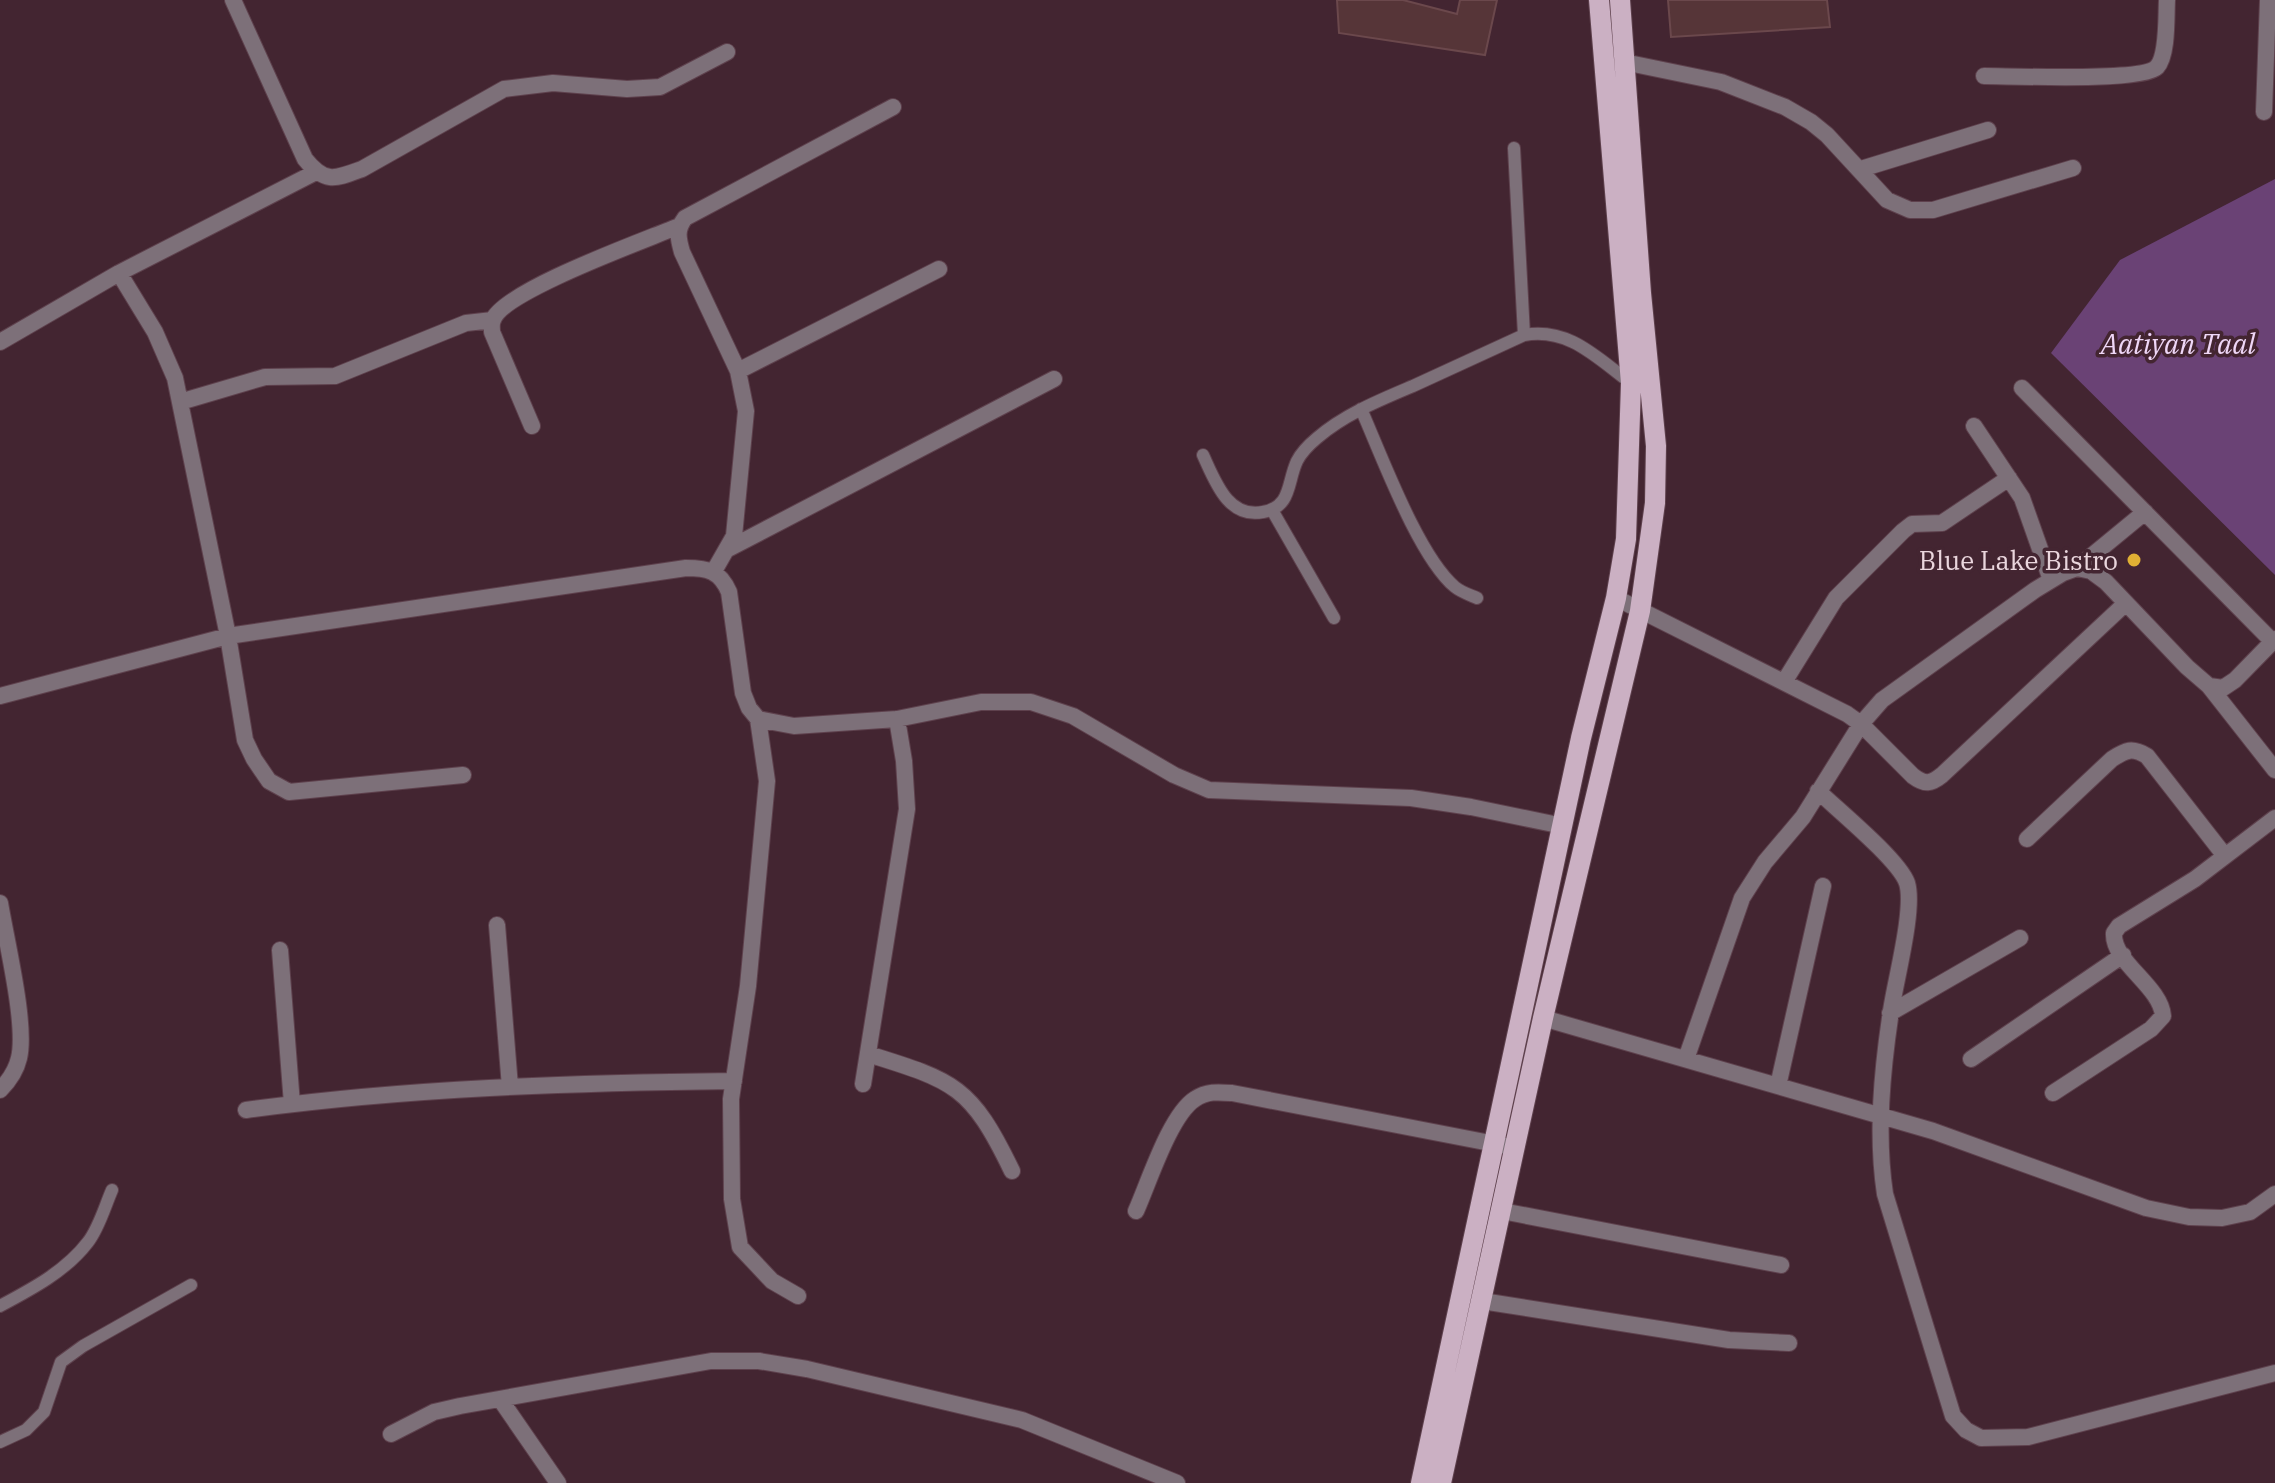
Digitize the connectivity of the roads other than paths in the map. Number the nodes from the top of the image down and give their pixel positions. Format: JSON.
{"nodes":[{"id":1,"x":233,"y":0,"type":"edge"},
{"id":2,"x":1599,"y":0,"type":"edge"},
{"id":3,"x":1620,"y":0,"type":"edge"},
{"id":4,"x":2167,"y":0,"type":"edge"},
{"id":5,"x":2268,"y":0,"type":"edge"},
{"id":6,"x":727,"y":52,"type":"dead end"},
{"id":7,"x":1624,"y":62,"type":"junction"},
{"id":8,"x":1984,"y":76,"type":"dead end"},
{"id":9,"x":893,"y":107,"type":"dead end"},
{"id":10,"x":2264,"y":112,"type":"dead end"},
{"id":11,"x":1988,"y":130,"type":"dead end"},
{"id":12,"x":1514,"y":148,"type":"dead end"},
{"id":13,"x":2073,"y":168,"type":"dead end"},
{"id":14,"x":1861,"y":169,"type":"junction"},
{"id":15,"x":316,"y":172,"type":"junction"},
{"id":16,"x":679,"y":226,"type":"junction"},
{"id":17,"x":939,"y":269,"type":"dead end"},
{"id":18,"x":119,"y":273,"type":"junction"},
{"id":19,"x":493,"y":320,"type":"junction"},
{"id":20,"x":1524,"y":335,"type":"junction"},
{"id":21,"x":0,"y":342,"type":"edge"},
{"id":22,"x":738,"y":371,"type":"junction"},
{"id":23,"x":1054,"y":379,"type":"dead end"},
{"id":24,"x":1631,"y":383,"type":"junction"},
{"id":25,"x":2022,"y":388,"type":"dead end"},
{"id":26,"x":180,"y":402,"type":"junction"},
{"id":27,"x":1361,"y":409,"type":"junction"},
{"id":28,"x":532,"y":426,"type":"dead end"},
{"id":29,"x":1974,"y":426,"type":"dead end"},
{"id":30,"x":1203,"y":455,"type":"dead end"},
{"id":31,"x":2009,"y":478,"type":"junction"},
{"id":32,"x":1272,"y":510,"type":"junction"},
{"id":33,"x":2145,"y":512,"type":"junction"},
{"id":34,"x":728,"y":549,"type":"junction"},
{"id":35,"x":2077,"y":568,"type":"junction"},
{"id":36,"x":714,"y":571,"type":"junction"},
{"id":37,"x":2051,"y":580,"type":"junction"},
{"id":38,"x":1477,"y":598,"type":"dead end"},
{"id":39,"x":1616,"y":598,"type":"junction"},
{"id":40,"x":2126,"y":603,"type":"junction"},
{"id":41,"x":1640,"y":611,"type":"junction"},
{"id":42,"x":1334,"y":618,"type":"dead end"},
{"id":43,"x":228,"y":636,"type":"junction"},
{"id":44,"x":2274,"y":641,"type":"edge"},
{"id":45,"x":1784,"y":682,"type":"junction"},
{"id":46,"x":2209,"y":686,"type":"junction"},
{"id":47,"x":0,"y":696,"type":"edge"},
{"id":48,"x":758,"y":719,"type":"junction"},
{"id":49,"x":897,"y":719,"type":"junction"},
{"id":50,"x":1861,"y":724,"type":"junction"},
{"id":51,"x":2275,"y":770,"type":"edge"},
{"id":52,"x":463,"y":775,"type":"dead end"},
{"id":53,"x":1818,"y":791,"type":"junction"},
{"id":54,"x":2275,"y":818,"type":"edge"},
{"id":55,"x":1563,"y":826,"type":"junction"},
{"id":56,"x":2027,"y":839,"type":"dead end"},
{"id":57,"x":2225,"y":856,"type":"junction"},
{"id":58,"x":1823,"y":886,"type":"dead end"},
{"id":59,"x":0,"y":903,"type":"edge"},
{"id":60,"x":497,"y":925,"type":"dead end"},
{"id":61,"x":2020,"y":938,"type":"dead end"},
{"id":62,"x":280,"y":950,"type":"dead end"},
{"id":63,"x":2123,"y":955,"type":"junction"},
{"id":64,"x":1890,"y":1013,"type":"junction"},
{"id":65,"x":1543,"y":1018,"type":"junction"},
{"id":66,"x":868,"y":1054,"type":"junction"},
{"id":67,"x":1686,"y":1059,"type":"junction"},
{"id":68,"x":1971,"y":1059,"type":"dead end"},
{"id":69,"x":734,"y":1081,"type":"junction"},
{"id":70,"x":863,"y":1084,"type":"dead end"},
{"id":71,"x":1778,"y":1086,"type":"junction"},
{"id":72,"x":510,"y":1087,"type":"junction"},
{"id":73,"x":0,"y":1090,"type":"edge"},
{"id":74,"x":2053,"y":1093,"type":"dead end"},
{"id":75,"x":292,"y":1104,"type":"junction"},
{"id":76,"x":246,"y":1110,"type":"dead end"},
{"id":77,"x":1880,"y":1116,"type":"junction"},
{"id":78,"x":1492,"y":1144,"type":"junction"},
{"id":79,"x":1516,"y":1148,"type":"junction"},
{"id":80,"x":1012,"y":1171,"type":"dead end"},
{"id":81,"x":112,"y":1190,"type":"dead end"},
{"id":82,"x":2275,"y":1194,"type":"edge"},
{"id":83,"x":1136,"y":1211,"type":"dead end"},
{"id":84,"x":1502,"y":1211,"type":"junction"},
{"id":85,"x":1781,"y":1265,"type":"dead end"},
{"id":86,"x":191,"y":1285,"type":"dead end"},
{"id":87,"x":798,"y":1296,"type":"dead end"},
{"id":88,"x":1482,"y":1301,"type":"junction"},
{"id":89,"x":0,"y":1306,"type":"edge"},
{"id":90,"x":1789,"y":1343,"type":"dead end"},
{"id":91,"x":2275,"y":1373,"type":"edge"},
{"id":92,"x":500,"y":1399,"type":"junction"},
{"id":93,"x":391,"y":1434,"type":"dead end"},
{"id":94,"x":0,"y":1442,"type":"edge"},
{"id":95,"x":558,"y":1483,"type":"edge"},
{"id":96,"x":1177,"y":1483,"type":"edge"},
{"id":97,"x":1421,"y":1483,"type":"edge"},
{"id":98,"x":1441,"y":1483,"type":"edge"}],
"edges":[{"from":1,"to":15,"type":"street"},
{"from":2,"to":24,"type":"main road"},
{"from":3,"to":7,"type":"main road"},
{"from":4,"to":8,"type":"street"},
{"from":5,"to":10,"type":"street"},
{"from":6,"to":15,"type":"street"},
{"from":7,"to":14,"type":"street"},
{"from":7,"to":41,"type":"main road"},
{"from":9,"to":16,"type":"street"},
{"from":11,"to":14,"type":"street"},
{"from":12,"to":20,"type":"lane"},
{"from":13,"to":14,"type":"street"},
{"from":15,"to":18,"type":"street"},
{"from":16,"to":19,"type":"street"},
{"from":16,"to":22,"type":"street"},
{"from":17,"to":22,"type":"street"},
{"from":18,"to":21,"type":"street"},
{"from":18,"to":26,"type":"street"},
{"from":19,"to":26,"type":"street"},
{"from":19,"to":28,"type":"street"},
{"from":20,"to":24,"type":"lane"},
{"from":20,"to":27,"type":"lane"},
{"from":22,"to":34,"type":"street"},
{"from":23,"to":34,"type":"street"},
{"from":24,"to":39,"type":"main road"},
{"from":25,"to":33,"type":"street"},
{"from":26,"to":43,"type":"street"},
{"from":27,"to":32,"type":"lane"},
{"from":27,"to":38,"type":"lane"},
{"from":29,"to":31,"type":"street"},
{"from":30,"to":32,"type":"lane"},
{"from":31,"to":37,"type":"street"},
{"from":31,"to":45,"type":"street"},
{"from":32,"to":42,"type":"lane"},
{"from":33,"to":35,"type":"street"},
{"from":33,"to":44,"type":"street"},
{"from":34,"to":36,"type":"street"},
{"from":35,"to":37,"type":"street"},
{"from":35,"to":40,"type":"street"},
{"from":36,"to":43,"type":"street"},
{"from":36,"to":48,"type":"street"},
{"from":37,"to":50,"type":"street"},
{"from":39,"to":41,"type":"street"},
{"from":39,"to":55,"type":"main road"},
{"from":40,"to":46,"type":"street"},
{"from":40,"to":50,"type":"street"},
{"from":41,"to":45,"type":"street"},
{"from":41,"to":65,"type":"main road"},
{"from":43,"to":47,"type":"street"},
{"from":43,"to":52,"type":"street"},
{"from":44,"to":46,"type":"street"},
{"from":45,"to":50,"type":"street"},
{"from":46,"to":51,"type":"street"},
{"from":48,"to":49,"type":"street"},
{"from":48,"to":69,"type":"street"},
{"from":49,"to":55,"type":"street"},
{"from":49,"to":66,"type":"street"},
{"from":50,"to":53,"type":"street"},
{"from":53,"to":64,"type":"street"},
{"from":53,"to":67,"type":"street"},
{"from":54,"to":57,"type":"street"},
{"from":55,"to":78,"type":"main road"},
{"from":56,"to":57,"type":"street"},
{"from":57,"to":63,"type":"street"},
{"from":58,"to":71,"type":"street"},
{"from":59,"to":73,"type":"street"},
{"from":60,"to":72,"type":"street"},
{"from":61,"to":64,"type":"street"},
{"from":62,"to":75,"type":"street"},
{"from":63,"to":68,"type":"street"},
{"from":63,"to":74,"type":"street"},
{"from":64,"to":77,"type":"street"},
{"from":65,"to":67,"type":"street"},
{"from":65,"to":79,"type":"main road"},
{"from":66,"to":70,"type":"street"},
{"from":66,"to":80,"type":"street"},
{"from":67,"to":71,"type":"street"},
{"from":69,"to":72,"type":"street"},
{"from":69,"to":87,"type":"street"},
{"from":71,"to":77,"type":"street"},
{"from":72,"to":75,"type":"street"},
{"from":75,"to":76,"type":"street"},
{"from":77,"to":82,"type":"street"},
{"from":77,"to":91,"type":"street"},
{"from":78,"to":79,"type":"street"},
{"from":78,"to":83,"type":"street"},
{"from":78,"to":97,"type":"main road"},
{"from":79,"to":84,"type":"main road"},
{"from":81,"to":89,"type":"lane"},
{"from":84,"to":85,"type":"street"},
{"from":84,"to":88,"type":"main road"},
{"from":86,"to":94,"type":"lane"},
{"from":88,"to":90,"type":"street"},
{"from":88,"to":98,"type":"main road"},
{"from":92,"to":93,"type":"street"},
{"from":92,"to":95,"type":"street"},
{"from":92,"to":96,"type":"street"}]}
